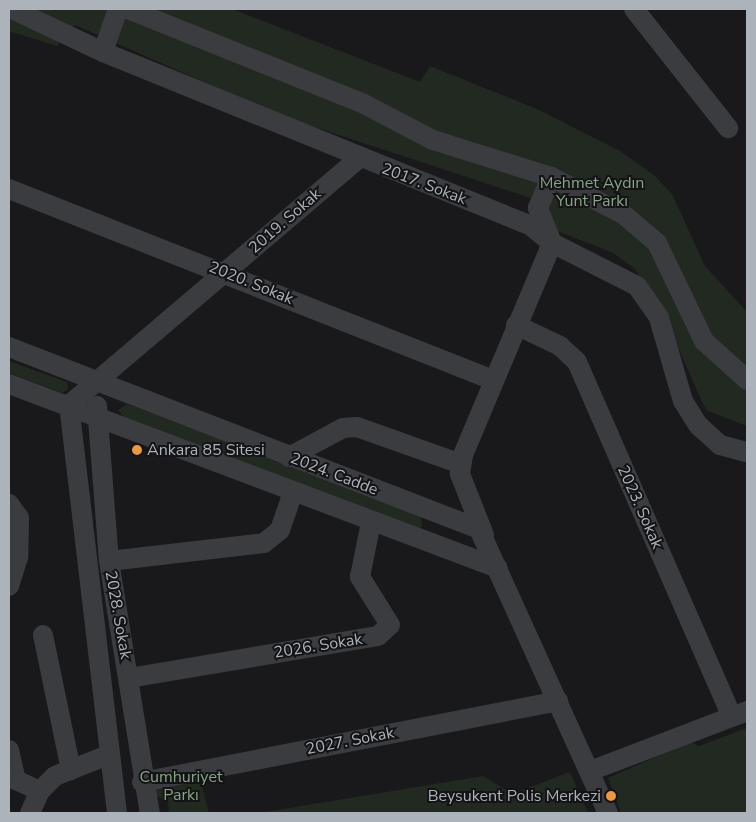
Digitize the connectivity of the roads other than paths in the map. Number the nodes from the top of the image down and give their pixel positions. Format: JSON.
{"nodes":[{"id":1,"x":12,"y":9,"type":"edge"},
{"id":2,"x":118,"y":9,"type":"edge"},
{"id":3,"x":128,"y":9,"type":"edge"},
{"id":4,"x":634,"y":9,"type":"edge"},
{"id":5,"x":103,"y":52,"type":"junction"},
{"id":6,"x":728,"y":128,"type":"dead end"},
{"id":7,"x":359,"y":158,"type":"junction"},
{"id":8,"x":551,"y":177,"type":"junction"},
{"id":9,"x":9,"y":188,"type":"edge"},
{"id":10,"x":552,"y":243,"type":"junction"},
{"id":11,"x":226,"y":272,"type":"junction"},
{"id":12,"x":516,"y":325,"type":"junction"},
{"id":13,"x":9,"y":347,"type":"edge"},
{"id":14,"x":493,"y":380,"type":"junction"},
{"id":15,"x":747,"y":380,"type":"edge"},
{"id":16,"x":98,"y":381,"type":"junction"},
{"id":17,"x":9,"y":384,"type":"edge"},
{"id":18,"x":69,"y":405,"type":"junction"},
{"id":19,"x":97,"y":416,"type":"junction"},
{"id":20,"x":747,"y":452,"type":"edge"},
{"id":21,"x":289,"y":457,"type":"junction"},
{"id":22,"x":461,"y":464,"type":"junction"},
{"id":23,"x":293,"y":492,"type":"junction"},
{"id":24,"x":470,"y":499,"type":"junction"},
{"id":25,"x":9,"y":504,"type":"edge"},
{"id":26,"x":439,"y":513,"type":"junction"},
{"id":27,"x":371,"y":522,"type":"junction"},
{"id":28,"x":484,"y":535,"type":"junction"},
{"id":29,"x":427,"y":542,"type":"junction"},
{"id":30,"x":14,"y":556,"type":"edge"},
{"id":31,"x":109,"y":561,"type":"junction"},
{"id":32,"x":498,"y":568,"type":"junction"},
{"id":33,"x":9,"y":586,"type":"edge"},
{"id":34,"x":43,"y":635,"type":"dead end"},
{"id":35,"x":129,"y":678,"type":"junction"},
{"id":36,"x":558,"y":701,"type":"junction"},
{"id":37,"x":740,"y":714,"type":"edge"},
{"id":38,"x":9,"y":750,"type":"edge"},
{"id":39,"x":108,"y":755,"type":"junction"},
{"id":40,"x":71,"y":770,"type":"junction"},
{"id":41,"x":590,"y":771,"type":"junction"},
{"id":42,"x":142,"y":782,"type":"junction"},
{"id":43,"x":40,"y":791,"type":"junction"},
{"id":44,"x":30,"y":813,"type":"edge"},
{"id":45,"x":117,"y":813,"type":"edge"},
{"id":46,"x":150,"y":813,"type":"edge"},
{"id":47,"x":608,"y":813,"type":"edge"}],
"edges":[{"from":1,"to":5,"type":"street","name":"2017. Sokak"},
{"from":2,"to":5,"type":"street"},
{"from":3,"to":8,"type":"street"},
{"from":4,"to":6,"type":"street"},
{"from":5,"to":7,"type":"street","name":"2017. Sokak"},
{"from":7,"to":10,"type":"street","name":"2017. Sokak"},
{"from":7,"to":11,"type":"street","name":"2019. Sokak"},
{"from":8,"to":10,"type":"street"},
{"from":8,"to":15,"type":"street"},
{"from":9,"to":11,"type":"street","name":"2020. Sokak"},
{"from":10,"to":12,"type":"street"},
{"from":10,"to":20,"type":"street","name":"2017. Sokak"},
{"from":11,"to":14,"type":"street","name":"2020. Sokak"},
{"from":11,"to":16,"type":"street","name":"2019. Sokak"},
{"from":12,"to":14,"type":"street"},
{"from":12,"to":37,"type":"street","name":"2023. Sokak"},
{"from":13,"to":16,"type":"street","name":"2024. Cadde"},
{"from":14,"to":22,"type":"street"},
{"from":16,"to":18,"type":"street","name":"2019. Sokak"},
{"from":16,"to":19,"type":"street","name":"2028. Sokak"},
{"from":16,"to":21,"type":"street","name":"2024. Cadde"},
{"from":17,"to":18,"type":"street","name":"2024. Cadde"},
{"from":18,"to":19,"type":"street","name":"2024. Cadde"},
{"from":18,"to":39,"type":"street","name":"2028. Sokak"},
{"from":19,"to":23,"type":"street","name":"2024. Cadde"},
{"from":19,"to":31,"type":"street","name":"2028. Sokak"},
{"from":21,"to":22,"type":"street"},
{"from":21,"to":26,"type":"street","name":"2024. Cadde"},
{"from":22,"to":24,"type":"street"},
{"from":23,"to":27,"type":"street","name":"2024. Cadde"},
{"from":23,"to":31,"type":"street"},
{"from":24,"to":26,"type":"street"},
{"from":24,"to":28,"type":"street"},
{"from":25,"to":30,"type":"street"},
{"from":26,"to":28,"type":"street","name":"2024. Cadde"},
{"from":26,"to":29,"type":"street"},
{"from":27,"to":29,"type":"street","name":"2024. Cadde"},
{"from":27,"to":35,"type":"street","name":"2026. Sokak"},
{"from":28,"to":32,"type":"street"},
{"from":29,"to":32,"type":"street","name":"2024. Cadde"},
{"from":30,"to":33,"type":"street"},
{"from":31,"to":35,"type":"street","name":"2028. Sokak"},
{"from":32,"to":36,"type":"street"},
{"from":34,"to":40,"type":"street"},
{"from":35,"to":42,"type":"street","name":"2028. Sokak"},
{"from":36,"to":41,"type":"street"},
{"from":36,"to":42,"type":"street","name":"2027. Sokak"},
{"from":37,"to":41,"type":"street"},
{"from":38,"to":43,"type":"street"},
{"from":39,"to":40,"type":"street"},
{"from":39,"to":45,"type":"street","name":"2028. Sokak"},
{"from":40,"to":43,"type":"street"},
{"from":41,"to":47,"type":"street"},
{"from":42,"to":46,"type":"street","name":"2028. Sokak"},
{"from":43,"to":44,"type":"street"}]}
